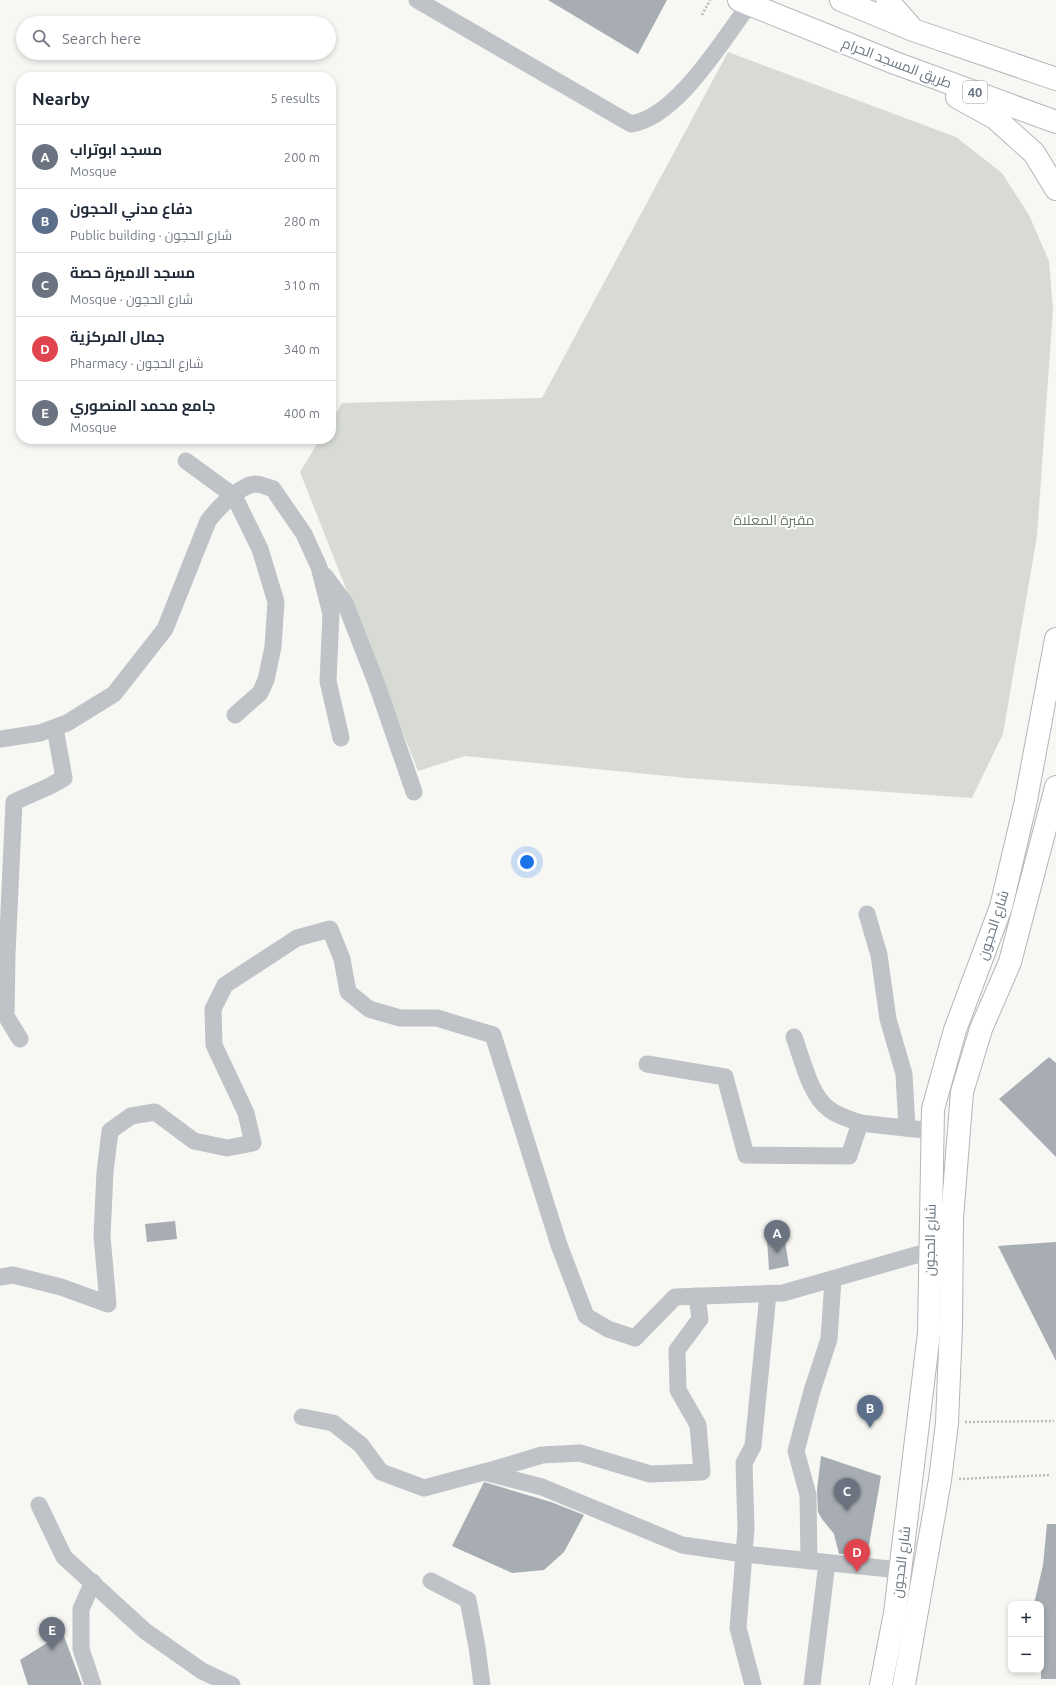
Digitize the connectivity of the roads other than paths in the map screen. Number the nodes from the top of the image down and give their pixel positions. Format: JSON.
{"nodes":[{"id":1,"x":418,"y":0,"type":"edge"},
{"id":2,"x":841,"y":0,"type":"edge"},
{"id":3,"x":887,"y":0,"type":"edge"},
{"id":4,"x":744,"y":3,"type":"edge"},
{"id":5,"x":913,"y":30,"type":"junction"},
{"id":6,"x":894,"y":63,"type":"junction"},
{"id":7,"x":1056,"y":79,"type":"edge"},
{"id":8,"x":1056,"y":122,"type":"edge"},
{"id":9,"x":1056,"y":189,"type":"edge"},
{"id":10,"x":186,"y":461,"type":"dead end"},
{"id":11,"x":234,"y":496,"type":"junction"},
{"id":12,"x":319,"y":568,"type":"junction"},
{"id":13,"x":1056,"y":639,"type":"edge"},
{"id":14,"x":1056,"y":695,"type":"edge"},
{"id":15,"x":235,"y":716,"type":"dead end"},
{"id":16,"x":55,"y":728,"type":"junction"},
{"id":17,"x":341,"y":738,"type":"dead end"},
{"id":18,"x":0,"y":739,"type":"edge"},
{"id":19,"x":1056,"y":787,"type":"edge"},
{"id":20,"x":414,"y":792,"type":"dead end"},
{"id":21,"x":1025,"y":805,"type":"junction"},
{"id":22,"x":1052,"y":805,"type":"edge"},
{"id":23,"x":867,"y":914,"type":"dead end"},
{"id":24,"x":794,"y":1037,"type":"dead end"},
{"id":25,"x":20,"y":1039,"type":"dead end"},
{"id":26,"x":647,"y":1064,"type":"dead end"},
{"id":27,"x":860,"y":1123,"type":"junction"},
{"id":28,"x":907,"y":1128,"type":"junction"},
{"id":29,"x":933,"y":1131,"type":"junction"},
{"id":30,"x":930,"y":1251,"type":"junction"},
{"id":31,"x":0,"y":1277,"type":"edge"},
{"id":32,"x":834,"y":1279,"type":"junction"},
{"id":33,"x":768,"y":1294,"type":"junction"},
{"id":34,"x":697,"y":1296,"type":"junction"},
{"id":35,"x":302,"y":1417,"type":"dead end"},
{"id":36,"x":484,"y":1472,"type":"junction"},
{"id":37,"x":39,"y":1505,"type":"dead end"},
{"id":38,"x":744,"y":1554,"type":"junction"},
{"id":39,"x":809,"y":1561,"type":"junction"},
{"id":40,"x":827,"y":1563,"type":"junction"},
{"id":41,"x":900,"y":1570,"type":"junction"},
{"id":42,"x":431,"y":1581,"type":"dead end"},
{"id":43,"x":93,"y":1582,"type":"junction"},
{"id":44,"x":93,"y":1685,"type":"edge"},
{"id":45,"x":232,"y":1685,"type":"edge"},
{"id":46,"x":482,"y":1685,"type":"edge"},
{"id":47,"x":752,"y":1685,"type":"edge"},
{"id":48,"x":812,"y":1685,"type":"edge"},
{"id":49,"x":881,"y":1685,"type":"edge"},
{"id":50,"x":904,"y":1685,"type":"edge"}],
"edges":[{"from":1,"to":4,"type":"street"},
{"from":2,"to":5,"type":"main road"},
{"from":3,"to":5,"type":"main road"},
{"from":4,"to":6,"type":"main road","name":"طريق المسجد الحرام","number":"40"},
{"from":5,"to":7,"type":"main road"},
{"from":6,"to":8,"type":"main road","name":"طريق المسجد الحرام","number":"40"},
{"from":6,"to":9,"type":"main road"},
{"from":10,"to":11,"type":"street"},
{"from":11,"to":12,"type":"street"},
{"from":11,"to":15,"type":"street"},
{"from":11,"to":16,"type":"street"},
{"from":12,"to":17,"type":"street"},
{"from":12,"to":20,"type":"street"},
{"from":13,"to":21,"type":"main road"},
{"from":14,"to":21,"type":"main road"},
{"from":16,"to":18,"type":"street"},
{"from":16,"to":25,"type":"street"},
{"from":19,"to":22,"type":"main road","name":"شارع الحجون"},
{"from":21,"to":29,"type":"main road","name":"شارع الحجون"},
{"from":22,"to":50,"type":"main road","name":"شارع الحجون"},
{"from":23,"to":28,"type":"street"},
{"from":24,"to":27,"type":"street"},
{"from":26,"to":27,"type":"street"},
{"from":27,"to":28,"type":"street"},
{"from":28,"to":29,"type":"street"},
{"from":29,"to":30,"type":"main road","name":"شارع الحجون"},
{"from":30,"to":32,"type":"street"},
{"from":30,"to":41,"type":"main road","name":"شارع الحجون"},
{"from":31,"to":34,"type":"street"},
{"from":32,"to":33,"type":"street"},
{"from":32,"to":39,"type":"street"},
{"from":33,"to":34,"type":"street"},
{"from":33,"to":38,"type":"street"},
{"from":34,"to":36,"type":"street"},
{"from":35,"to":36,"type":"street"},
{"from":36,"to":38,"type":"street"},
{"from":37,"to":43,"type":"street"},
{"from":38,"to":39,"type":"street"},
{"from":38,"to":47,"type":"street"},
{"from":39,"to":40,"type":"street"},
{"from":40,"to":41,"type":"street"},
{"from":40,"to":48,"type":"street"},
{"from":41,"to":49,"type":"main road","name":"شارع الحجون"},
{"from":42,"to":46,"type":"street"},
{"from":43,"to":44,"type":"street"},
{"from":43,"to":45,"type":"street"}]}
